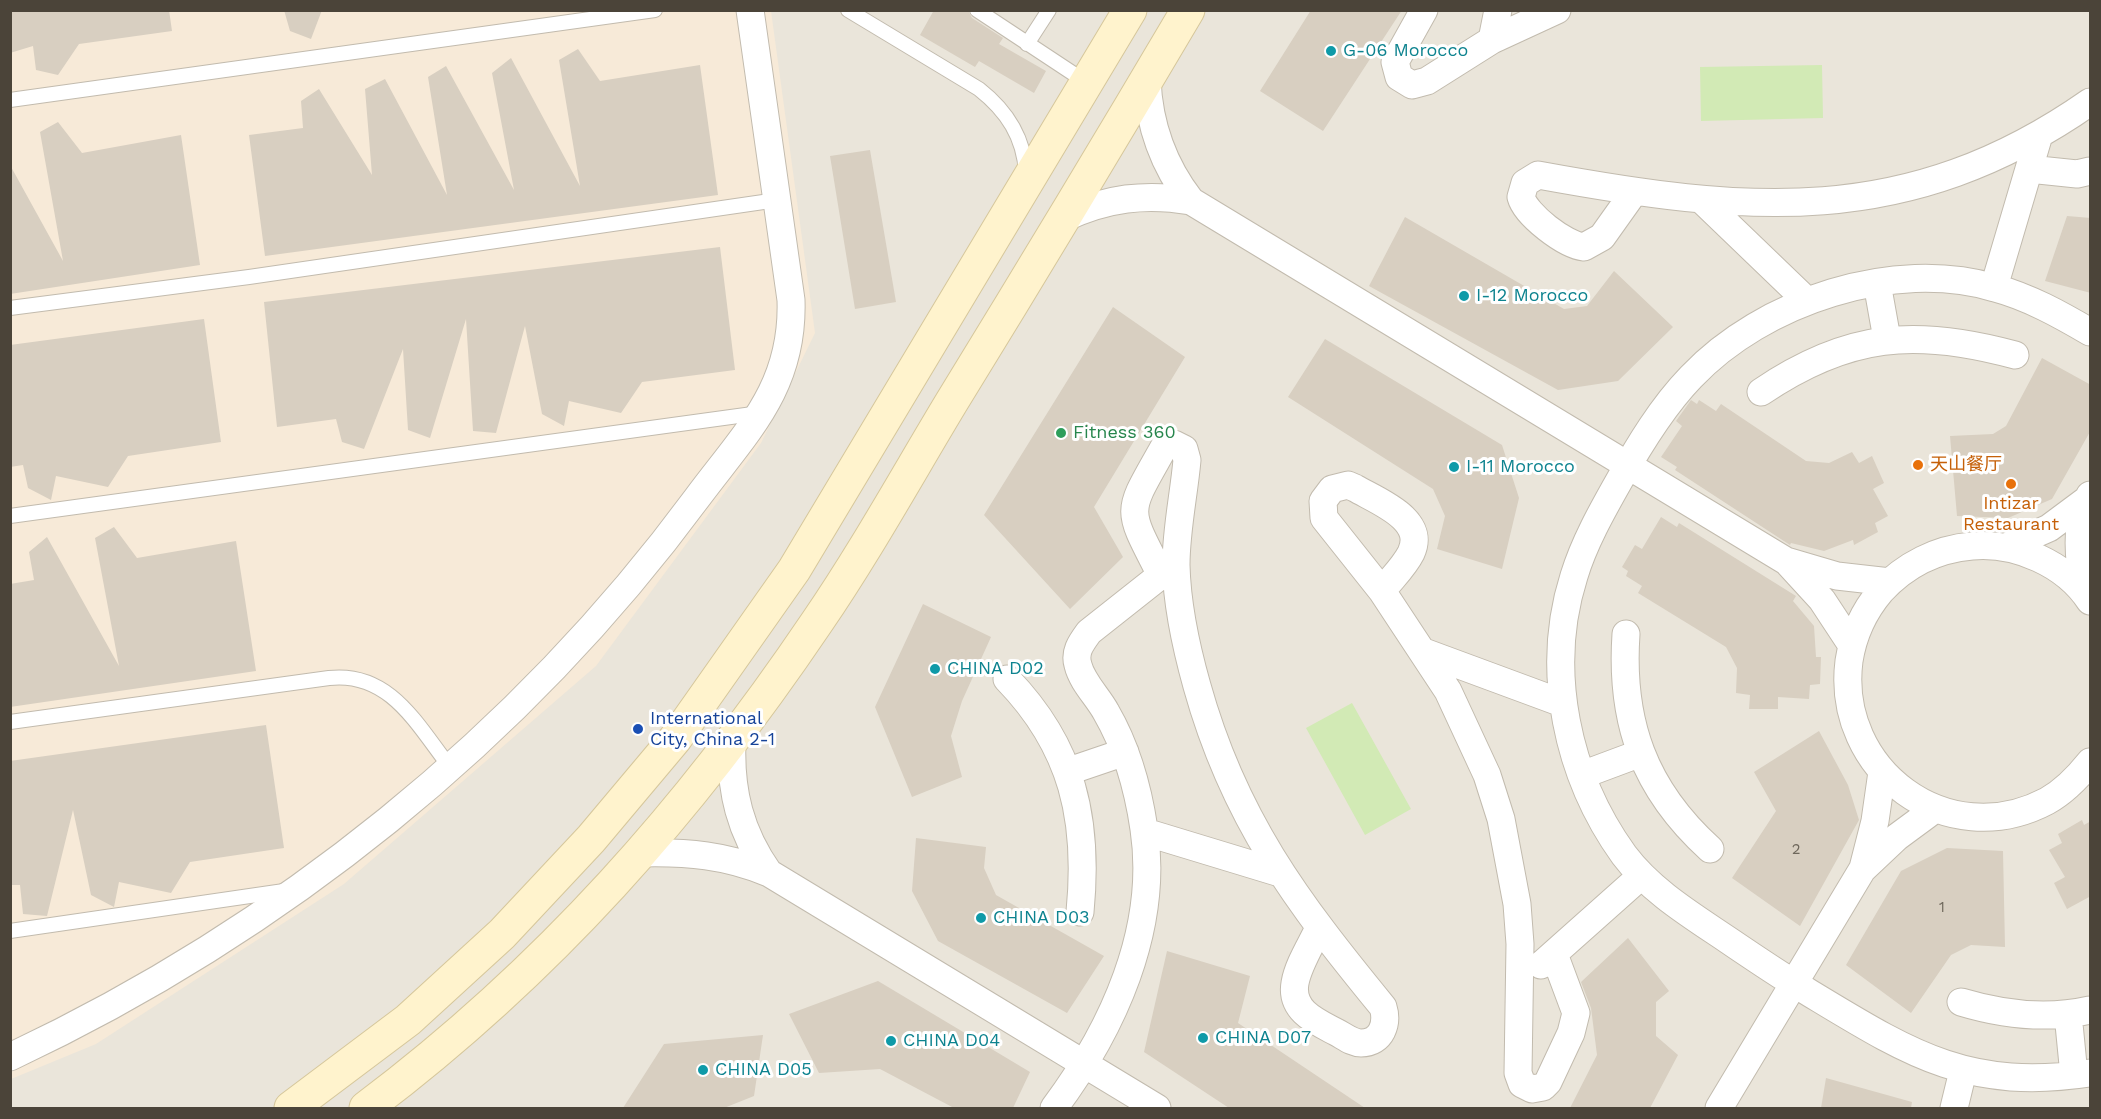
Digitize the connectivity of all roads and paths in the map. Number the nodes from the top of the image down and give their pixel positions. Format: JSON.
{"nodes":[{"id":1,"x":655,"y":10,"type":"edge"},
{"id":2,"x":750,"y":10,"type":"edge"},
{"id":3,"x":848,"y":10,"type":"edge"},
{"id":4,"x":977,"y":10,"type":"edge"},
{"id":5,"x":1049,"y":10,"type":"edge"},
{"id":6,"x":1130,"y":10,"type":"edge"},
{"id":7,"x":1188,"y":10,"type":"edge"},
{"id":8,"x":1424,"y":10,"type":"edge"},
{"id":9,"x":1498,"y":10,"type":"edge"},
{"id":10,"x":1557,"y":10,"type":"edge"},
{"id":11,"x":1492,"y":40,"type":"junction"},
{"id":12,"x":1027,"y":44,"type":"junction"},
{"id":13,"x":1147,"y":80,"type":"junction"},
{"id":14,"x":1086,"y":82,"type":"junction"},
{"id":15,"x":10,"y":100,"type":"edge"},
{"id":16,"x":2091,"y":102,"type":"edge"},
{"id":17,"x":2038,"y":135,"type":"junction"},
{"id":18,"x":2029,"y":169,"type":"junction"},
{"id":19,"x":2091,"y":171,"type":"edge"},
{"id":20,"x":1026,"y":180,"type":"junction"},
{"id":21,"x":1634,"y":192,"type":"dead end"},
{"id":22,"x":777,"y":200,"type":"junction"},
{"id":23,"x":1191,"y":201,"type":"junction"},
{"id":24,"x":1703,"y":201,"type":"junction"},
{"id":25,"x":1064,"y":218,"type":"junction"},
{"id":26,"x":1877,"y":283,"type":"junction"},
{"id":27,"x":1994,"y":287,"type":"junction"},
{"id":28,"x":1806,"y":300,"type":"junction"},
{"id":29,"x":10,"y":308,"type":"edge"},
{"id":30,"x":2091,"y":332,"type":"edge"},
{"id":31,"x":1887,"y":339,"type":"junction"},
{"id":32,"x":2015,"y":356,"type":"dead end"},
{"id":33,"x":1761,"y":392,"type":"dead end"},
{"id":34,"x":760,"y":413,"type":"junction"},
{"id":35,"x":1628,"y":465,"type":"junction"},
{"id":36,"x":2089,"y":497,"type":"edge"},
{"id":37,"x":10,"y":516,"type":"edge"},
{"id":38,"x":2006,"y":547,"type":"junction"},
{"id":39,"x":1786,"y":561,"type":"junction"},
{"id":40,"x":1890,"y":582,"type":"junction"},
{"id":41,"x":1382,"y":591,"type":"dead end"},
{"id":42,"x":2087,"y":597,"type":"edge"},
{"id":43,"x":1626,"y":634,"type":"dead end"},
{"id":44,"x":1851,"y":645,"type":"junction"},
{"id":45,"x":1424,"y":652,"type":"junction"},
{"id":46,"x":1007,"y":679,"type":"dead end"},
{"id":47,"x":1563,"y":704,"type":"junction"},
{"id":48,"x":10,"y":722,"type":"edge"},
{"id":49,"x":732,"y":742,"type":"junction"},
{"id":50,"x":1125,"y":752,"type":"junction"},
{"id":51,"x":1641,"y":753,"type":"junction"},
{"id":52,"x":2091,"y":762,"type":"edge"},
{"id":53,"x":450,"y":767,"type":"junction"},
{"id":54,"x":1069,"y":771,"type":"junction"},
{"id":55,"x":1882,"y":772,"type":"junction"},
{"id":56,"x":1582,"y":775,"type":"junction"},
{"id":57,"x":2082,"y":782,"type":"edge"},
{"id":58,"x":1935,"y":809,"type":"junction"},
{"id":59,"x":1145,"y":832,"type":"junction"},
{"id":60,"x":1710,"y":849,"type":"dead end"},
{"id":61,"x":642,"y":853,"type":"junction"},
{"id":62,"x":1862,"y":870,"type":"junction"},
{"id":63,"x":769,"y":873,"type":"junction"},
{"id":64,"x":1280,"y":873,"type":"junction"},
{"id":65,"x":1641,"y":876,"type":"junction"},
{"id":66,"x":301,"y":888,"type":"junction"},
{"id":67,"x":1080,"y":912,"type":"dead end"},
{"id":68,"x":1319,"y":928,"type":"dead end"},
{"id":69,"x":10,"y":932,"type":"edge"},
{"id":70,"x":1554,"y":954,"type":"junction"},
{"id":71,"x":1793,"y":983,"type":"junction"},
{"id":72,"x":1520,"y":984,"type":"junction"},
{"id":73,"x":1961,"y":1002,"type":"dead end"},
{"id":74,"x":2079,"y":1012,"type":"edge"},
{"id":75,"x":408,"y":1020,"type":"junction"},
{"id":76,"x":10,"y":1058,"type":"edge"},
{"id":77,"x":1083,"y":1064,"type":"junction"},
{"id":78,"x":1963,"y":1071,"type":"junction"},
{"id":79,"x":2082,"y":1074,"type":"edge"},
{"id":80,"x":291,"y":1108,"type":"edge"},
{"id":81,"x":321,"y":1108,"type":"edge"},
{"id":82,"x":366,"y":1108,"type":"edge"},
{"id":83,"x":1054,"y":1108,"type":"edge"},
{"id":84,"x":1157,"y":1108,"type":"edge"},
{"id":85,"x":1719,"y":1108,"type":"edge"},
{"id":86,"x":1954,"y":1108,"type":"edge"}],
"edges":[{"from":1,"to":15,"type":"lane"},
{"from":2,"to":22,"type":"street"},
{"from":3,"to":20,"type":"lane"},
{"from":4,"to":12,"type":"lane"},
{"from":5,"to":12,"type":"lane"},
{"from":6,"to":14,"type":"street"},
{"from":7,"to":13,"type":"street"},
{"from":8,"to":11,"type":"street"},
{"from":9,"to":11,"type":"street"},
{"from":10,"to":11,"type":"street"},
{"from":12,"to":14,"type":"lane"},
{"from":13,"to":23,"type":"street"},
{"from":13,"to":25,"type":"street"},
{"from":14,"to":20,"type":"street"},
{"from":16,"to":17,"type":"street"},
{"from":17,"to":18,"type":"street"},
{"from":17,"to":24,"type":"street"},
{"from":18,"to":19,"type":"street"},
{"from":18,"to":27,"type":"street"},
{"from":20,"to":75,"type":"street"},
{"from":21,"to":24,"type":"street"},
{"from":22,"to":29,"type":"lane"},
{"from":22,"to":34,"type":"street"},
{"from":23,"to":25,"type":"street"},
{"from":23,"to":35,"type":"street"},
{"from":24,"to":28,"type":"street"},
{"from":25,"to":49,"type":"street"},
{"from":26,"to":27,"type":"street"},
{"from":26,"to":28,"type":"street"},
{"from":26,"to":31,"type":"street"},
{"from":27,"to":30,"type":"street"},
{"from":28,"to":35,"type":"street"},
{"from":31,"to":32,"type":"street"},
{"from":31,"to":33,"type":"street"},
{"from":34,"to":37,"type":"lane"},
{"from":34,"to":53,"type":"street"},
{"from":35,"to":39,"type":"street"},
{"from":35,"to":47,"type":"street"},
{"from":36,"to":38,"type":"street"},
{"from":36,"to":42,"type":"street"},
{"from":38,"to":40,"type":"street"},
{"from":38,"to":42,"type":"street"},
{"from":39,"to":40,"type":"street"},
{"from":39,"to":44,"type":"street"},
{"from":40,"to":44,"type":"street"},
{"from":41,"to":45,"type":"street"},
{"from":43,"to":51,"type":"street"},
{"from":44,"to":55,"type":"street"},
{"from":45,"to":47,"type":"street"},
{"from":45,"to":72,"type":"street"},
{"from":46,"to":54,"type":"street"},
{"from":47,"to":56,"type":"street"},
{"from":48,"to":53,"type":"lane"},
{"from":49,"to":61,"type":"street"},
{"from":49,"to":63,"type":"street"},
{"from":50,"to":54,"type":"street"},
{"from":50,"to":59,"type":"street"},
{"from":50,"to":64,"type":"street"},
{"from":51,"to":56,"type":"street"},
{"from":51,"to":60,"type":"street"},
{"from":52,"to":57,"type":"street"},
{"from":53,"to":66,"type":"street"},
{"from":54,"to":67,"type":"street"},
{"from":55,"to":58,"type":"street"},
{"from":55,"to":62,"type":"street"},
{"from":56,"to":65,"type":"street"},
{"from":57,"to":58,"type":"street"},
{"from":58,"to":62,"type":"street"},
{"from":59,"to":64,"type":"street"},
{"from":59,"to":77,"type":"street"},
{"from":61,"to":63,"type":"street"},
{"from":61,"to":82,"type":"street"},
{"from":62,"to":71,"type":"street"},
{"from":63,"to":77,"type":"street"},
{"from":64,"to":68,"type":"street"},
{"from":65,"to":70,"type":"street"},
{"from":65,"to":71,"type":"street"},
{"from":66,"to":69,"type":"lane"},
{"from":66,"to":76,"type":"street"},
{"from":70,"to":72,"type":"street"},
{"from":70,"to":72,"type":"street"},
{"from":71,"to":78,"type":"street"},
{"from":71,"to":85,"type":"street"},
{"from":73,"to":74,"type":"street"},
{"from":74,"to":79,"type":"street"},
{"from":75,"to":80,"type":"street"},
{"from":75,"to":81,"type":"street"},
{"from":77,"to":83,"type":"street"},
{"from":77,"to":84,"type":"street"},
{"from":78,"to":79,"type":"street"},
{"from":78,"to":86,"type":"street"}]}
